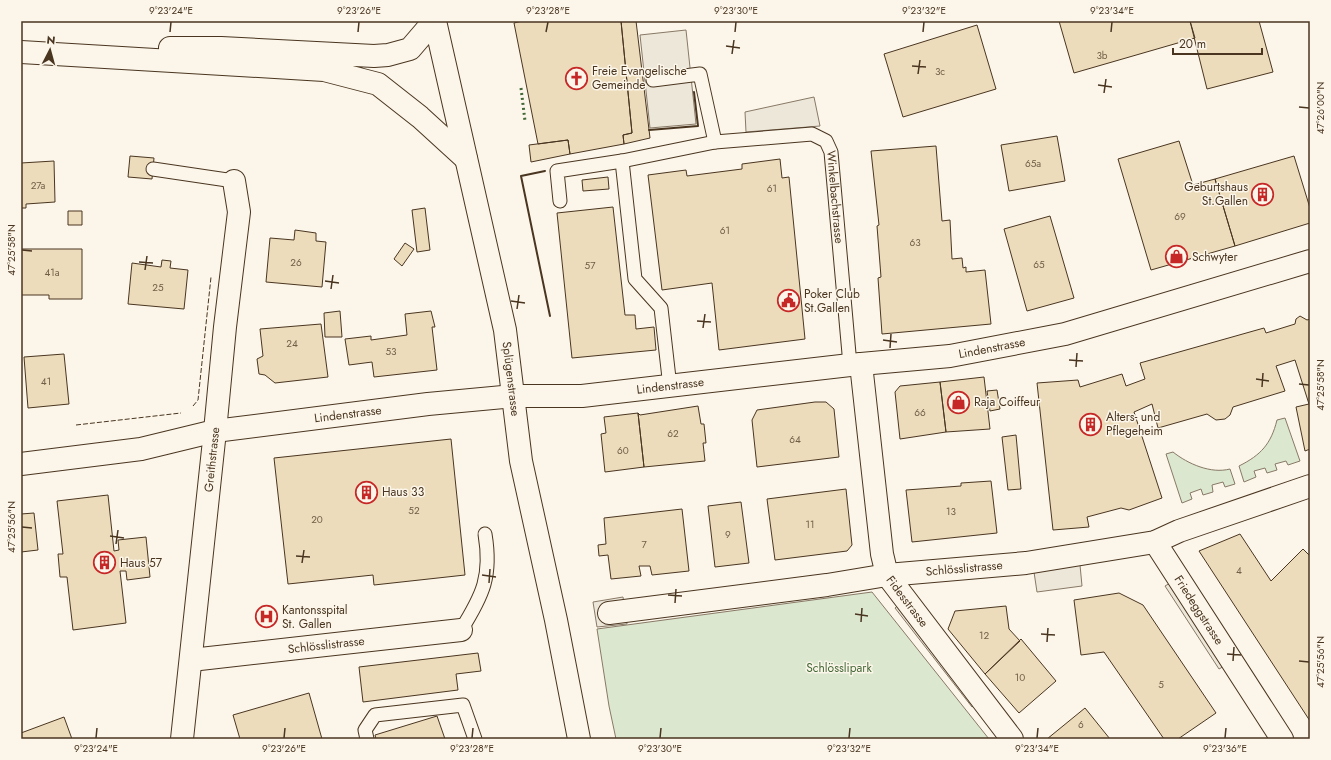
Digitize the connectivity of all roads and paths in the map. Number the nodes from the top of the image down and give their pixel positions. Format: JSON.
{"nodes":[{"id":1,"x":435,"y":21,"type":"edge"},
{"id":2,"x":21,"y":49,"type":"edge"},
{"id":3,"x":21,"y":52,"type":"edge"},
{"id":4,"x":653,"y":80,"type":"dead end"},
{"id":5,"x":715,"y":142,"type":"junction"},
{"id":6,"x":466,"y":159,"type":"junction"},
{"id":7,"x":622,"y":161,"type":"junction"},
{"id":8,"x":153,"y":169,"type":"dead end"},
{"id":9,"x":234,"y":181,"type":"joint"},
{"id":10,"x":560,"y":201,"type":"dead end"},
{"id":11,"x":1310,"y":261,"type":"edge"},
{"id":12,"x":856,"y":365,"type":"junction"},
{"id":13,"x":670,"y":388,"type":"junction"},
{"id":14,"x":514,"y":396,"type":"junction"},
{"id":15,"x":215,"y":431,"type":"junction"},
{"id":16,"x":21,"y":464,"type":"edge"},
{"id":17,"x":1310,"y":486,"type":"edge"},
{"id":18,"x":485,"y":534,"type":"dead end"},
{"id":19,"x":1155,"y":542,"type":"junction"},
{"id":20,"x":887,"y":575,"type":"junction"},
{"id":21,"x":609,"y":613,"type":"dead end"},
{"id":22,"x":461,"y":630,"type":"joint"},
{"id":23,"x":191,"y":660,"type":"junction"},
{"id":24,"x":182,"y":739,"type":"edge"},
{"id":25,"x":367,"y":739,"type":"edge"},
{"id":26,"x":475,"y":739,"type":"edge"},
{"id":27,"x":579,"y":739,"type":"edge"},
{"id":28,"x":1012,"y":739,"type":"edge"},
{"id":29,"x":1282,"y":739,"type":"edge"}],
"edges":[{"from":1,"to":2,"type":"main road"},
{"from":1,"to":6,"type":"main road","name":"Splügenstrasse"},
{"from":3,"to":6,"type":"main road"},
{"from":4,"to":5,"type":"lane"},
{"from":5,"to":7,"type":"lane","name":"Winkelbachstrasse"},
{"from":5,"to":12,"type":"lane","name":"Winkelbachstrasse"},
{"from":6,"to":14,"type":"main road","name":"Splügenstrasse"},
{"from":7,"to":10,"type":"lane","name":"Winkelbachstrasse"},
{"from":7,"to":13,"type":"lane"},
{"from":8,"to":9,"type":"lane"},
{"from":9,"to":15,"type":"main road","name":"Greithstrasse"},
{"from":11,"to":12,"type":"main road","name":"Lindenstrasse"},
{"from":12,"to":13,"type":"main road","name":"Lindenstrasse"},
{"from":12,"to":20,"type":"main road","name":"Fidesstrasse"},
{"from":13,"to":14,"type":"main road","name":"Lindenstrasse"},
{"from":14,"to":15,"type":"main road","name":"Lindenstrasse"},
{"from":14,"to":27,"type":"main road","name":"Splügenstrasse"},
{"from":15,"to":16,"type":"main road","name":"Lindenstrasse"},
{"from":15,"to":23,"type":"main road","name":"Greithstrasse"},
{"from":17,"to":19,"type":"main road","name":"Schlösslistrasse"},
{"from":18,"to":22,"type":"lane"},
{"from":19,"to":20,"type":"main road","name":"Schlösslistrasse"},
{"from":19,"to":29,"type":"main road","name":"Friedeggstrasse"},
{"from":20,"to":21,"type":"main road","name":"Schlösslistrasse"},
{"from":20,"to":28,"type":"main road","name":"Fidesstrasse"},
{"from":22,"to":23,"type":"main road","name":"Schlösslistrasse"},
{"from":23,"to":24,"type":"main road","name":"Greithstrasse"},
{"from":25,"to":26,"type":"lane"}]}
